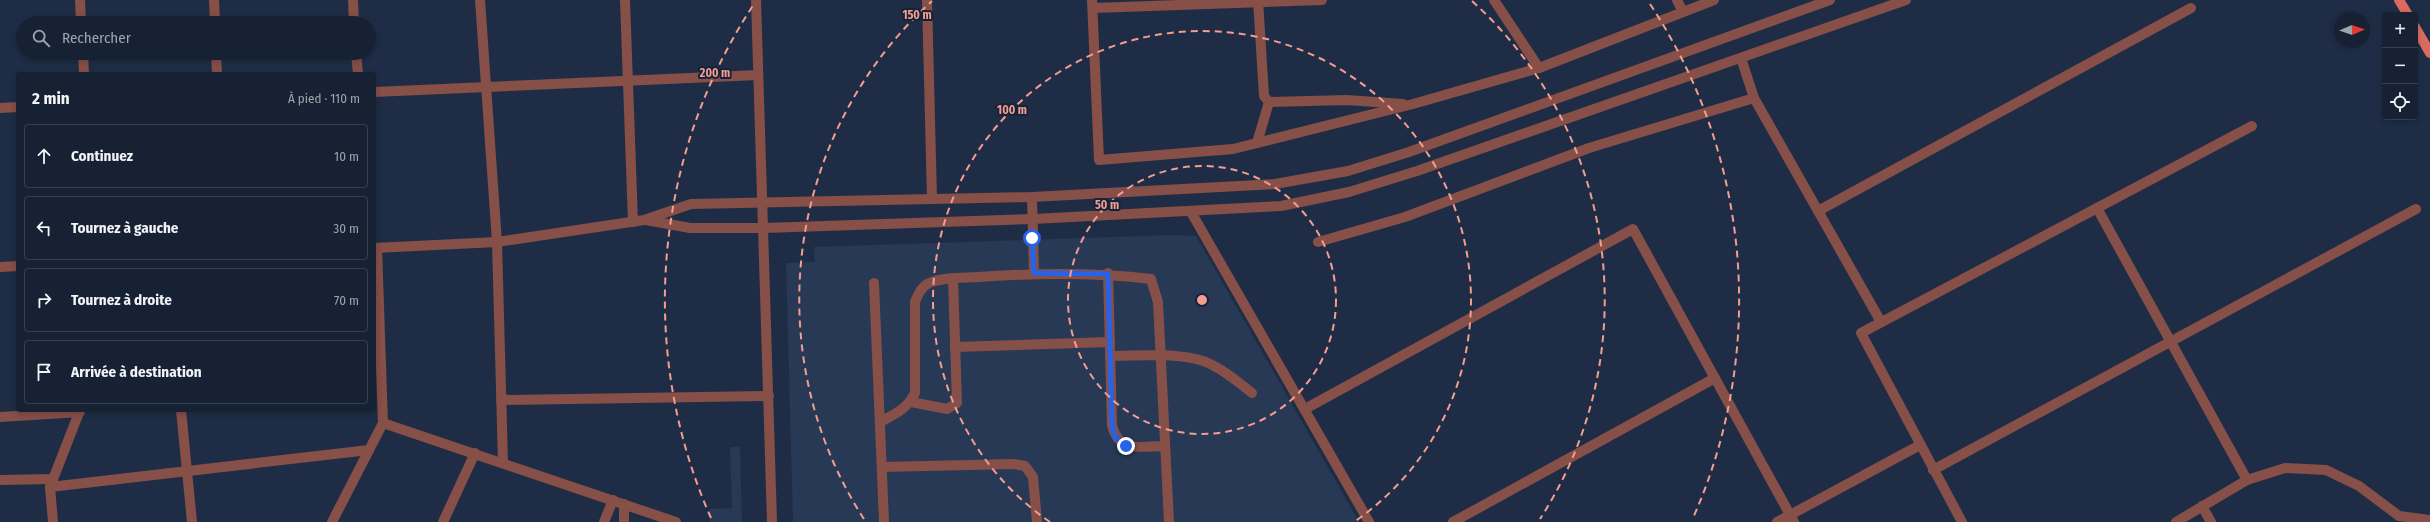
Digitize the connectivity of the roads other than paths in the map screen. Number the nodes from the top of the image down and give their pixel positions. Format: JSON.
{"nodes":[{"id":1,"x":80,"y":0,"type":"edge"},
{"id":2,"x":214,"y":0,"type":"edge"},
{"id":3,"x":353,"y":0,"type":"edge"},
{"id":4,"x":480,"y":0,"type":"edge"},
{"id":5,"x":624,"y":0,"type":"edge"},
{"id":6,"x":756,"y":0,"type":"edge"},
{"id":7,"x":927,"y":0,"type":"edge"},
{"id":8,"x":1322,"y":0,"type":"edge"},
{"id":9,"x":1494,"y":0,"type":"edge"},
{"id":10,"x":1677,"y":0,"type":"edge"},
{"id":11,"x":1714,"y":0,"type":"edge"},
{"id":12,"x":1830,"y":0,"type":"edge"},
{"id":13,"x":1906,"y":0,"type":"edge"},
{"id":14,"x":2399,"y":0,"type":"edge"},
{"id":15,"x":1258,"y":1,"type":"edge"},
{"id":16,"x":1092,"y":4,"type":"edge"},
{"id":17,"x":2191,"y":8,"type":"dead end"},
{"id":18,"x":1683,"y":12,"type":"junction"},
{"id":19,"x":2406,"y":12,"type":"edge"},
{"id":20,"x":81,"y":16,"type":"edge"},
{"id":21,"x":215,"y":16,"type":"edge"},
{"id":22,"x":354,"y":16,"type":"edge"},
{"id":23,"x":2418,"y":32,"type":"edge"},
{"id":24,"x":2430,"y":53,"type":"edge"},
{"id":25,"x":1741,"y":58,"type":"junction"},
{"id":26,"x":83,"y":60,"type":"edge"},
{"id":27,"x":216,"y":60,"type":"edge"},
{"id":28,"x":357,"y":60,"type":"edge"},
{"id":29,"x":1539,"y":68,"type":"junction"},
{"id":30,"x":84,"y":72,"type":"edge"},
{"id":31,"x":217,"y":72,"type":"edge"},
{"id":32,"x":358,"y":72,"type":"edge"},
{"id":33,"x":758,"y":75,"type":"junction"},
{"id":34,"x":629,"y":81,"type":"junction"},
{"id":35,"x":485,"y":87,"type":"junction"},
{"id":36,"x":376,"y":92,"type":"edge"},
{"id":37,"x":1754,"y":98,"type":"junction"},
{"id":38,"x":1269,"y":102,"type":"junction"},
{"id":39,"x":1413,"y":104,"type":"junction"},
{"id":40,"x":16,"y":107,"type":"edge"},
{"id":41,"x":0,"y":108,"type":"edge"},
{"id":42,"x":2252,"y":126,"type":"dead end"},
{"id":43,"x":1256,"y":143,"type":"junction"},
{"id":44,"x":1032,"y":197,"type":"junction"},
{"id":45,"x":932,"y":199,"type":"junction"},
{"id":46,"x":763,"y":203,"type":"junction"},
{"id":47,"x":2096,"y":208,"type":"junction"},
{"id":48,"x":2416,"y":209,"type":"dead end"},
{"id":49,"x":1818,"y":211,"type":"junction"},
{"id":50,"x":1191,"y":212,"type":"junction"},
{"id":51,"x":1032,"y":219,"type":"junction"},
{"id":52,"x":644,"y":220,"type":"junction"},
{"id":53,"x":633,"y":222,"type":"junction"},
{"id":54,"x":764,"y":228,"type":"junction"},
{"id":55,"x":497,"y":242,"type":"junction"},
{"id":56,"x":1318,"y":242,"type":"dead end"},
{"id":57,"x":376,"y":248,"type":"edge"},
{"id":58,"x":16,"y":266,"type":"edge"},
{"id":59,"x":0,"y":267,"type":"edge"},
{"id":60,"x":376,"y":270,"type":"edge"},
{"id":61,"x":1034,"y":273,"type":"junction"},
{"id":62,"x":1108,"y":274,"type":"junction"},
{"id":63,"x":953,"y":279,"type":"junction"},
{"id":64,"x":874,"y":283,"type":"dead end"},
{"id":65,"x":1881,"y":322,"type":"junction"},
{"id":66,"x":1110,"y":342,"type":"junction"},
{"id":67,"x":2170,"y":342,"type":"junction"},
{"id":68,"x":955,"y":347,"type":"junction"},
{"id":69,"x":1110,"y":356,"type":"junction"},
{"id":70,"x":1160,"y":356,"type":"junction"},
{"id":71,"x":1715,"y":378,"type":"junction"},
{"id":72,"x":1252,"y":394,"type":"dead end"},
{"id":73,"x":769,"y":396,"type":"junction"},
{"id":74,"x":501,"y":400,"type":"junction"},
{"id":75,"x":911,"y":402,"type":"junction"},
{"id":76,"x":1305,"y":410,"type":"junction"},
{"id":77,"x":64,"y":412,"type":"edge"},
{"id":78,"x":80,"y":412,"type":"edge"},
{"id":79,"x":182,"y":412,"type":"edge"},
{"id":80,"x":0,"y":416,"type":"edge"},
{"id":81,"x":880,"y":422,"type":"junction"},
{"id":82,"x":383,"y":423,"type":"junction"},
{"id":83,"x":1920,"y":445,"type":"junction"},
{"id":84,"x":1165,"y":446,"type":"junction"},
{"id":85,"x":369,"y":450,"type":"junction"},
{"id":86,"x":475,"y":453,"type":"junction"},
{"id":87,"x":503,"y":463,"type":"junction"},
{"id":88,"x":882,"y":467,"type":"junction"},
{"id":89,"x":1933,"y":470,"type":"junction"},
{"id":90,"x":187,"y":471,"type":"junction"},
{"id":91,"x":0,"y":480,"type":"edge"},
{"id":92,"x":2247,"y":480,"type":"junction"},
{"id":93,"x":51,"y":483,"type":"junction"},
{"id":94,"x":613,"y":500,"type":"junction"},
{"id":95,"x":624,"y":504,"type":"junction"},
{"id":96,"x":2202,"y":506,"type":"junction"},
{"id":97,"x":1792,"y":518,"type":"edge"},
{"id":98,"x":2430,"y":520,"type":"edge"},
{"id":99,"x":53,"y":522,"type":"edge"},
{"id":100,"x":192,"y":522,"type":"edge"},
{"id":101,"x":332,"y":522,"type":"edge"},
{"id":102,"x":443,"y":522,"type":"edge"},
{"id":103,"x":604,"y":522,"type":"edge"},
{"id":104,"x":624,"y":522,"type":"edge"},
{"id":105,"x":676,"y":522,"type":"edge"},
{"id":106,"x":772,"y":522,"type":"edge"},
{"id":107,"x":884,"y":522,"type":"edge"},
{"id":108,"x":1037,"y":522,"type":"edge"},
{"id":109,"x":1169,"y":522,"type":"edge"},
{"id":110,"x":1369,"y":522,"type":"edge"},
{"id":111,"x":1453,"y":522,"type":"edge"},
{"id":112,"x":1777,"y":522,"type":"edge"},
{"id":113,"x":1962,"y":522,"type":"edge"},
{"id":114,"x":2176,"y":522,"type":"edge"},
{"id":115,"x":2211,"y":522,"type":"edge"}],
"edges":[{"from":1,"to":20,"type":"street"},
{"from":2,"to":21,"type":"street"},
{"from":3,"to":22,"type":"street"},
{"from":4,"to":35,"type":"street"},
{"from":5,"to":34,"type":"street"},
{"from":6,"to":33,"type":"street"},
{"from":7,"to":45,"type":"street"},
{"from":8,"to":15,"type":"street"},
{"from":9,"to":29,"type":"street"},
{"from":10,"to":18,"type":"street"},
{"from":11,"to":18,"type":"street"},
{"from":12,"to":44,"type":"street"},
{"from":13,"to":25,"type":"street"},
{"from":14,"to":19,"type":"main road"},
{"from":15,"to":16,"type":"street"},
{"from":15,"to":38,"type":"street"},
{"from":16,"to":43,"type":"street"},
{"from":17,"to":49,"type":"street"},
{"from":18,"to":29,"type":"street"},
{"from":23,"to":24,"type":"main road"},
{"from":25,"to":37,"type":"street"},
{"from":25,"to":50,"type":"street"},
{"from":26,"to":30,"type":"street"},
{"from":27,"to":31,"type":"street"},
{"from":28,"to":32,"type":"street"},
{"from":29,"to":39,"type":"street"},
{"from":33,"to":34,"type":"street"},
{"from":33,"to":46,"type":"street"},
{"from":34,"to":35,"type":"street"},
{"from":34,"to":53,"type":"street"},
{"from":35,"to":36,"type":"street"},
{"from":35,"to":55,"type":"street"},
{"from":37,"to":49,"type":"street"},
{"from":37,"to":56,"type":"street"},
{"from":38,"to":39,"type":"street"},
{"from":38,"to":43,"type":"street"},
{"from":39,"to":43,"type":"street"},
{"from":40,"to":41,"type":"street"},
{"from":42,"to":47,"type":"street"},
{"from":44,"to":45,"type":"street"},
{"from":44,"to":51,"type":"street"},
{"from":45,"to":46,"type":"street"},
{"from":46,"to":52,"type":"street"},
{"from":46,"to":54,"type":"street"},
{"from":47,"to":65,"type":"street"},
{"from":47,"to":67,"type":"street"},
{"from":48,"to":67,"type":"street"},
{"from":49,"to":65,"type":"street"},
{"from":50,"to":51,"type":"street"},
{"from":50,"to":76,"type":"street"},
{"from":51,"to":54,"type":"street"},
{"from":51,"to":61,"type":"street"},
{"from":52,"to":53,"type":"street"},
{"from":52,"to":54,"type":"street"},
{"from":53,"to":55,"type":"street"},
{"from":54,"to":73,"type":"street"},
{"from":55,"to":57,"type":"street"},
{"from":55,"to":74,"type":"street"},
{"from":58,"to":59,"type":"street"},
{"from":60,"to":82,"type":"street"},
{"from":61,"to":62,"type":"street"},
{"from":61,"to":63,"type":"street"},
{"from":62,"to":66,"type":"street"},
{"from":62,"to":70,"type":"street"},
{"from":63,"to":68,"type":"street"},
{"from":63,"to":75,"type":"street"},
{"from":64,"to":81,"type":"street"},
{"from":65,"to":83,"type":"street"},
{"from":66,"to":68,"type":"street"},
{"from":66,"to":69,"type":"street"},
{"from":67,"to":89,"type":"street"},
{"from":67,"to":92,"type":"street"},
{"from":68,"to":75,"type":"street"},
{"from":69,"to":70,"type":"street"},
{"from":69,"to":84,"type":"street"},
{"from":70,"to":72,"type":"street"},
{"from":70,"to":84,"type":"street"},
{"from":71,"to":76,"type":"street"},
{"from":71,"to":97,"type":"street"},
{"from":71,"to":111,"type":"street"},
{"from":73,"to":74,"type":"street"},
{"from":73,"to":106,"type":"street"},
{"from":74,"to":87,"type":"street"},
{"from":75,"to":81,"type":"street"},
{"from":76,"to":110,"type":"street"},
{"from":77,"to":80,"type":"street"},
{"from":78,"to":93,"type":"street"},
{"from":79,"to":90,"type":"street"},
{"from":81,"to":88,"type":"street"},
{"from":82,"to":85,"type":"street"},
{"from":82,"to":86,"type":"street"},
{"from":83,"to":89,"type":"street"},
{"from":83,"to":97,"type":"street"},
{"from":84,"to":109,"type":"street"},
{"from":85,"to":90,"type":"street"},
{"from":85,"to":101,"type":"street"},
{"from":86,"to":87,"type":"street"},
{"from":86,"to":102,"type":"street"},
{"from":87,"to":94,"type":"street"},
{"from":88,"to":107,"type":"street"},
{"from":88,"to":108,"type":"street"},
{"from":89,"to":113,"type":"street"},
{"from":90,"to":93,"type":"street"},
{"from":90,"to":100,"type":"street"},
{"from":91,"to":93,"type":"street"},
{"from":92,"to":96,"type":"street"},
{"from":92,"to":98,"type":"street"},
{"from":93,"to":99,"type":"street"},
{"from":94,"to":95,"type":"street"},
{"from":94,"to":103,"type":"street"},
{"from":95,"to":104,"type":"street"},
{"from":95,"to":105,"type":"street"},
{"from":96,"to":114,"type":"street"},
{"from":96,"to":115,"type":"street"},
{"from":97,"to":112,"type":"street"}]}
